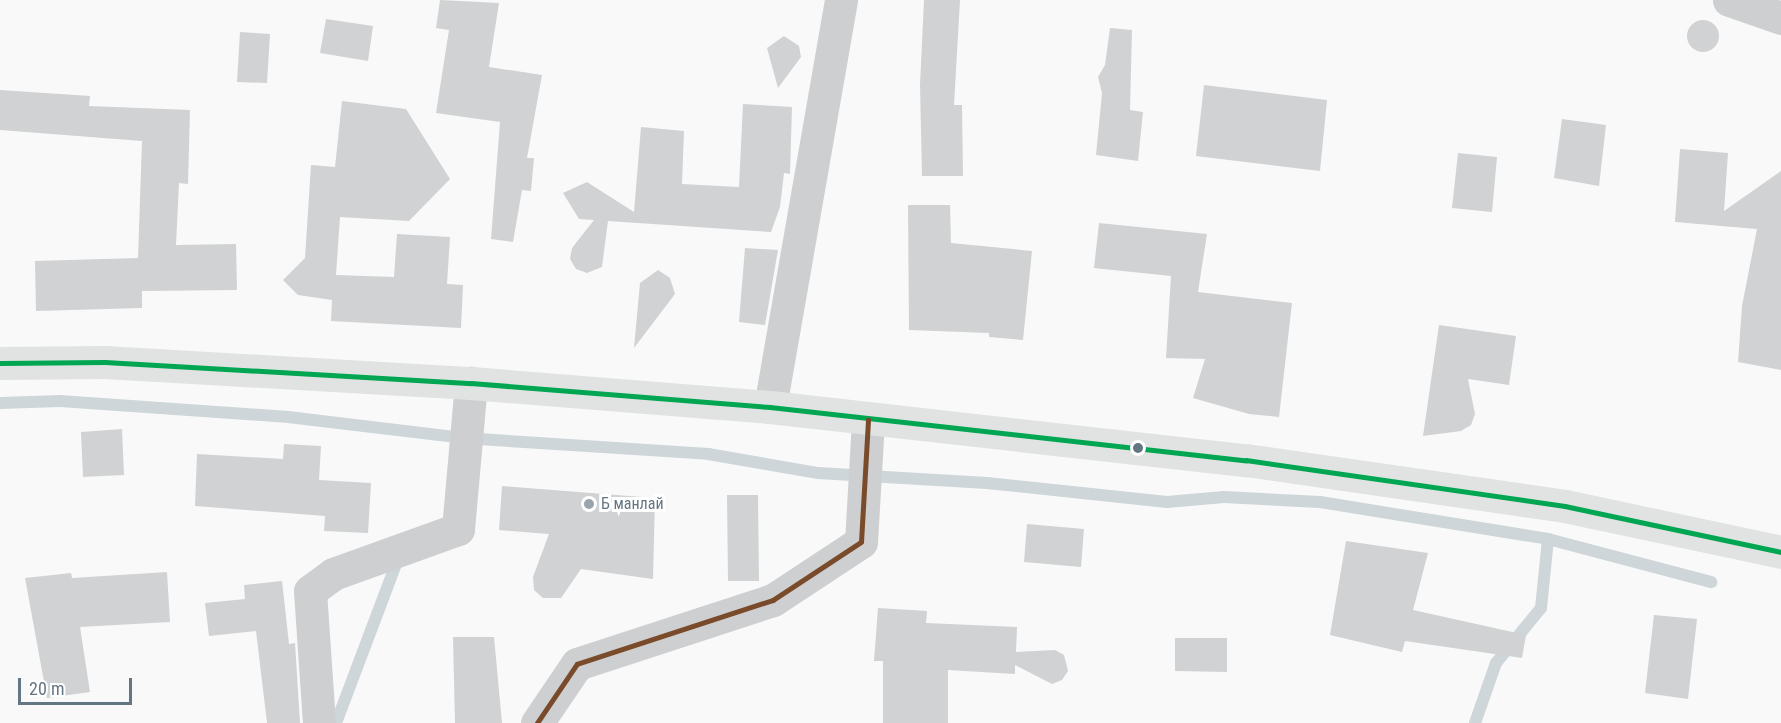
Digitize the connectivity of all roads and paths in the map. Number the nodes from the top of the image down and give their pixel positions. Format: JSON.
{"nodes":[{"id":1,"x":841,"y":0,"type":"edge"},
{"id":2,"x":1729,"y":0,"type":"edge"},
{"id":3,"x":1781,"y":18,"type":"edge"},
{"id":4,"x":0,"y":363,"type":"edge"},
{"id":5,"x":471,"y":383,"type":"junction"},
{"id":6,"x":770,"y":407,"type":"junction"},
{"id":7,"x":868,"y":420,"type":"junction"},
{"id":8,"x":1781,"y":552,"type":"edge"},
{"id":9,"x":319,"y":723,"type":"edge"},
{"id":10,"x":537,"y":723,"type":"edge"}],
"edges":[{"from":1,"to":6,"type":"street"},
{"from":2,"to":3,"type":"street"},
{"from":4,"to":5,"type":"main road"},
{"from":5,"to":6,"type":"main road"},
{"from":5,"to":9,"type":"street"},
{"from":6,"to":7,"type":"main road"},
{"from":7,"to":8,"type":"main road"},
{"from":7,"to":10,"type":"street"}]}
